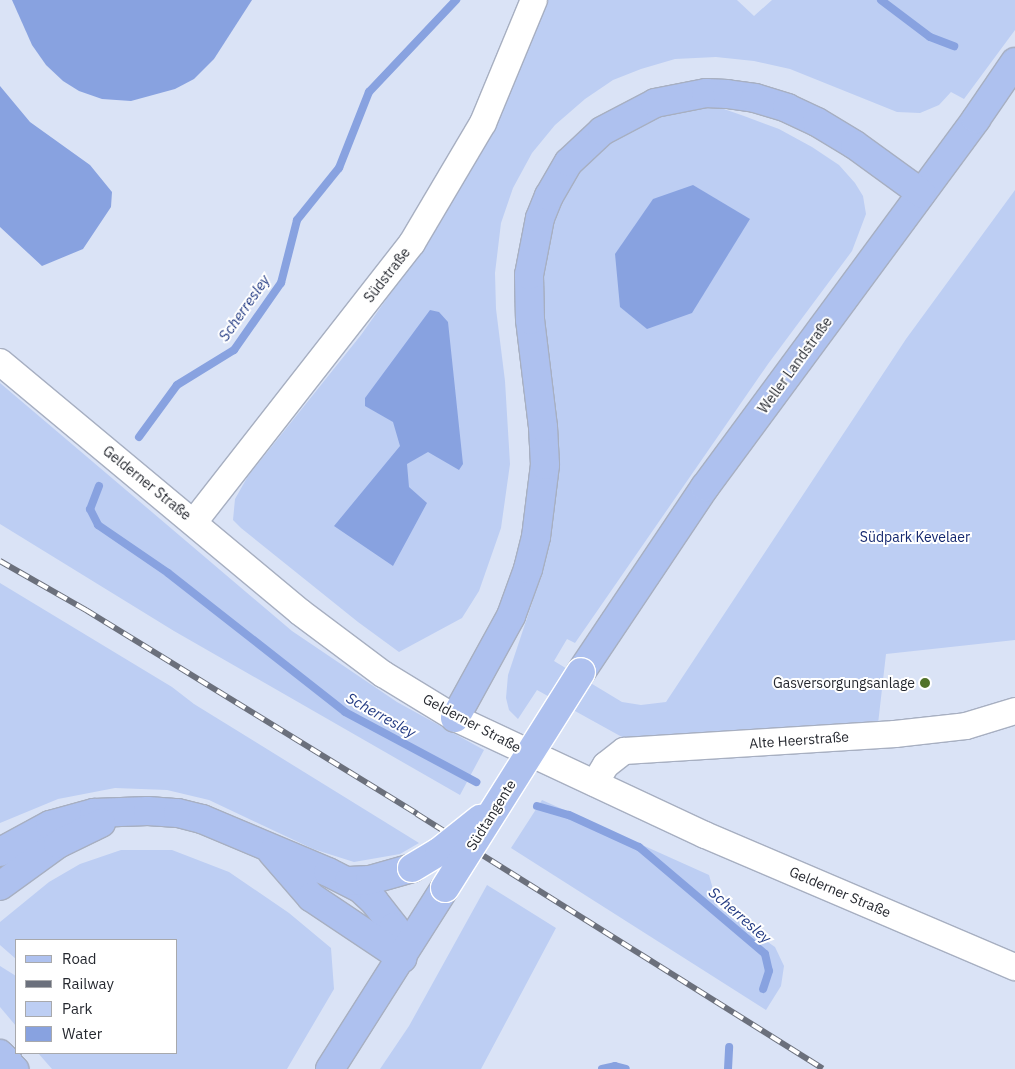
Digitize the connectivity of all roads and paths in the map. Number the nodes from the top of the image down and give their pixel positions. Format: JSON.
{"nodes":[{"id":1,"x":534,"y":0,"type":"edge"},
{"id":2,"x":1015,"y":62,"type":"edge"},
{"id":3,"x":921,"y":193,"type":"junction"},
{"id":4,"x":0,"y":362,"type":"edge"},
{"id":5,"x":194,"y":522,"type":"junction"},
{"id":6,"x":581,"y":672,"type":"joint"},
{"id":7,"x":1015,"y":711,"type":"edge"},
{"id":8,"x":456,"y":718,"type":"junction"},
{"id":9,"x":595,"y":783,"type":"junction"},
{"id":10,"x":500,"y":801,"type":"junction"},
{"id":11,"x":120,"y":813,"type":"junction"},
{"id":12,"x":270,"y":849,"type":"junction"},
{"id":13,"x":0,"y":852,"type":"edge"},
{"id":14,"x":349,"y":881,"type":"junction"},
{"id":15,"x":0,"y":886,"type":"edge"},
{"id":16,"x":402,"y":958,"type":"junction"},
{"id":17,"x":1015,"y":967,"type":"edge"},
{"id":18,"x":0,"y":1054,"type":"edge"},
{"id":19,"x":14,"y":1069,"type":"edge"},
{"id":20,"x":330,"y":1069,"type":"edge"}],
"edges":[{"from":1,"to":5,"type":"street","name":"Südstraße"},
{"from":2,"to":3,"type":"main road","name":"Weller Landstraße"},
{"from":3,"to":6,"type":"main road","name":"Weller Landstraße"},
{"from":3,"to":8,"type":"main road"},
{"from":4,"to":5,"type":"street","name":"Gelderner Straße"},
{"from":5,"to":8,"type":"street","name":"Gelderner Straße"},
{"from":6,"to":10,"type":"main road","name":"Südtangente","bridge":true},
{"from":7,"to":9,"type":"street","name":"Alte Heerstraße"},
{"from":8,"to":9,"type":"street","name":"Gelderner Straße"},
{"from":9,"to":17,"type":"street","name":"Gelderner Straße"},
{"from":10,"to":14,"type":"main road","bridge":true},
{"from":10,"to":16,"type":"main road","name":"Südtangente","bridge":true},
{"from":11,"to":12,"type":"main road"},
{"from":11,"to":13,"type":"main road"},
{"from":11,"to":15,"type":"main road"},
{"from":12,"to":14,"type":"main road"},
{"from":12,"to":16,"type":"main road"},
{"from":14,"to":16,"type":"main road"},
{"from":16,"to":20,"type":"main road","name":"Südtangente"},
{"from":18,"to":19,"type":"main road"}]}
